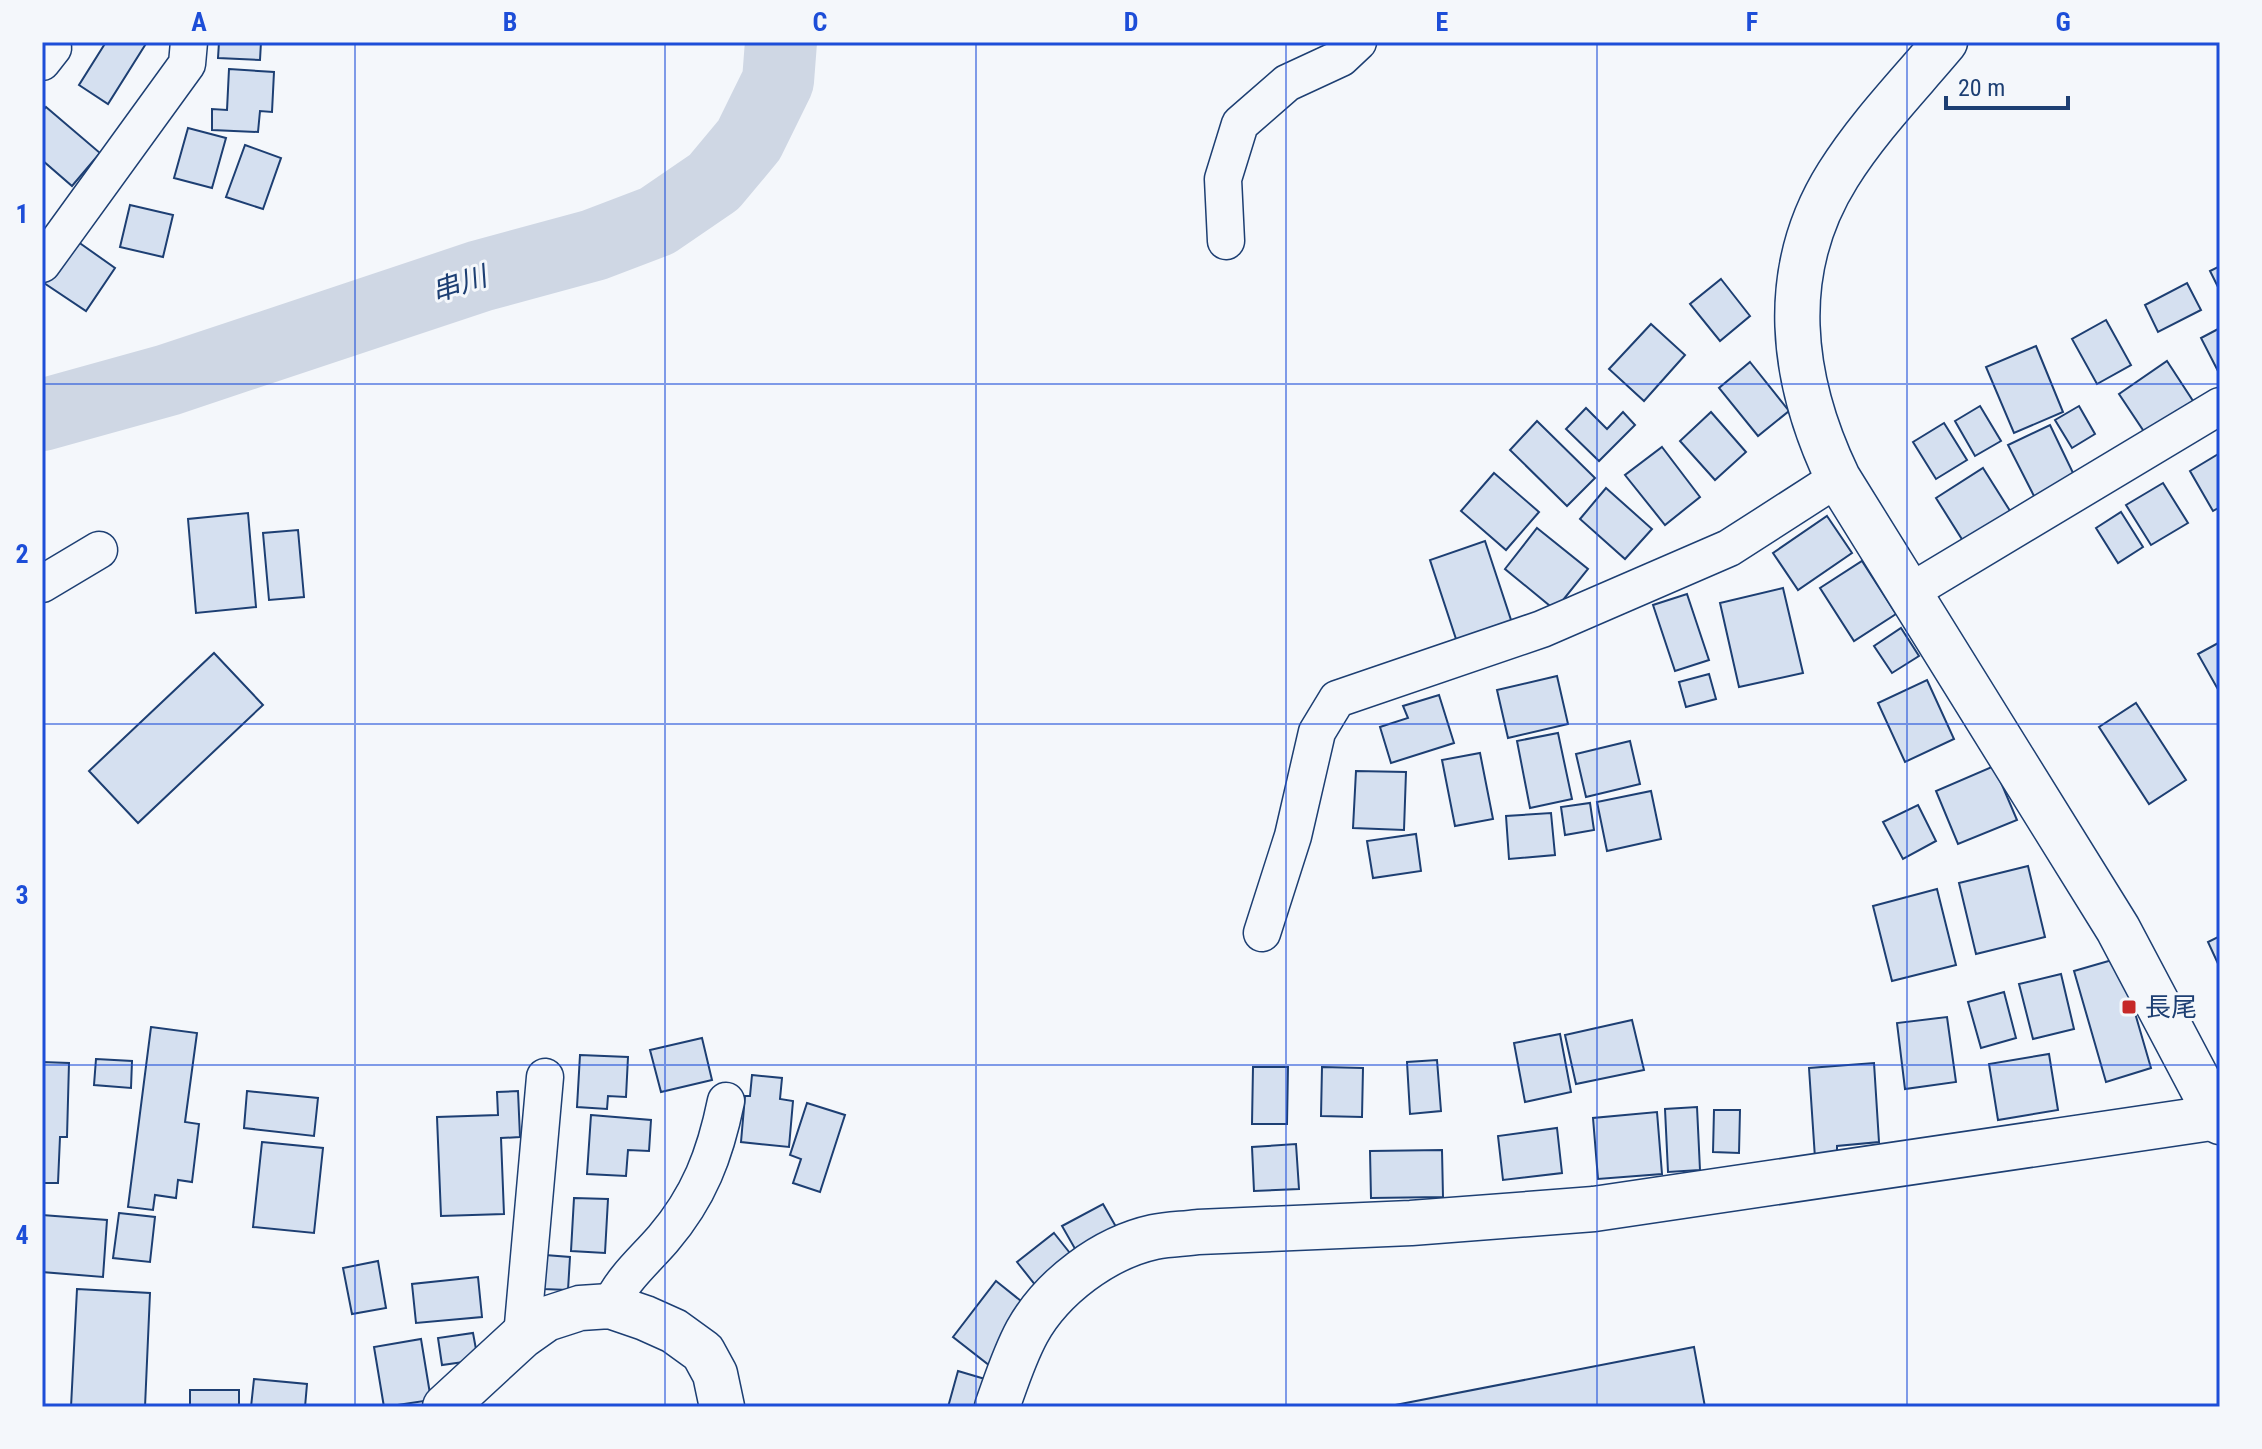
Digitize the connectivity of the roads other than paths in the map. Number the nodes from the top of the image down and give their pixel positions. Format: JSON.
{"nodes":[{"id":1,"x":42,"y":42,"type":"edge"},
{"id":2,"x":189,"y":42,"type":"edge"},
{"id":3,"x":1358,"y":42,"type":"edge"},
{"id":4,"x":1945,"y":42,"type":"edge"},
{"id":5,"x":42,"y":62,"type":"edge"},
{"id":6,"x":1226,"y":241,"type":"dead end"},
{"id":7,"x":42,"y":264,"type":"edge"},
{"id":8,"x":2220,"y":406,"type":"edge"},
{"id":9,"x":1838,"y":478,"type":"junction"},
{"id":10,"x":99,"y":550,"type":"dead end"},
{"id":11,"x":42,"y":584,"type":"edge"},
{"id":12,"x":1910,"y":592,"type":"junction"},
{"id":13,"x":1262,"y":933,"type":"dead end"},
{"id":14,"x":545,"y":1077,"type":"dead end"},
{"id":15,"x":726,"y":1101,"type":"dead end"},
{"id":16,"x":2219,"y":1119,"type":"edge"},
{"id":17,"x":610,"y":1306,"type":"junction"},
{"id":18,"x":522,"y":1336,"type":"junction"},
{"id":19,"x":445,"y":1407,"type":"edge"},
{"id":20,"x":722,"y":1407,"type":"edge"},
{"id":21,"x":997,"y":1407,"type":"edge"}],
"edges":[{"from":1,"to":5,"type":"street"},
{"from":2,"to":7,"type":"street"},
{"from":3,"to":6,"type":"street"},
{"from":4,"to":9,"type":"street"},
{"from":8,"to":12,"type":"street"},
{"from":9,"to":12,"type":"street"},
{"from":9,"to":13,"type":"street"},
{"from":10,"to":11,"type":"street"},
{"from":12,"to":16,"type":"street"},
{"from":14,"to":18,"type":"street"},
{"from":15,"to":17,"type":"street"},
{"from":16,"to":21,"type":"street"},
{"from":17,"to":18,"type":"street"},
{"from":17,"to":20,"type":"street"},
{"from":18,"to":19,"type":"street"}]}
